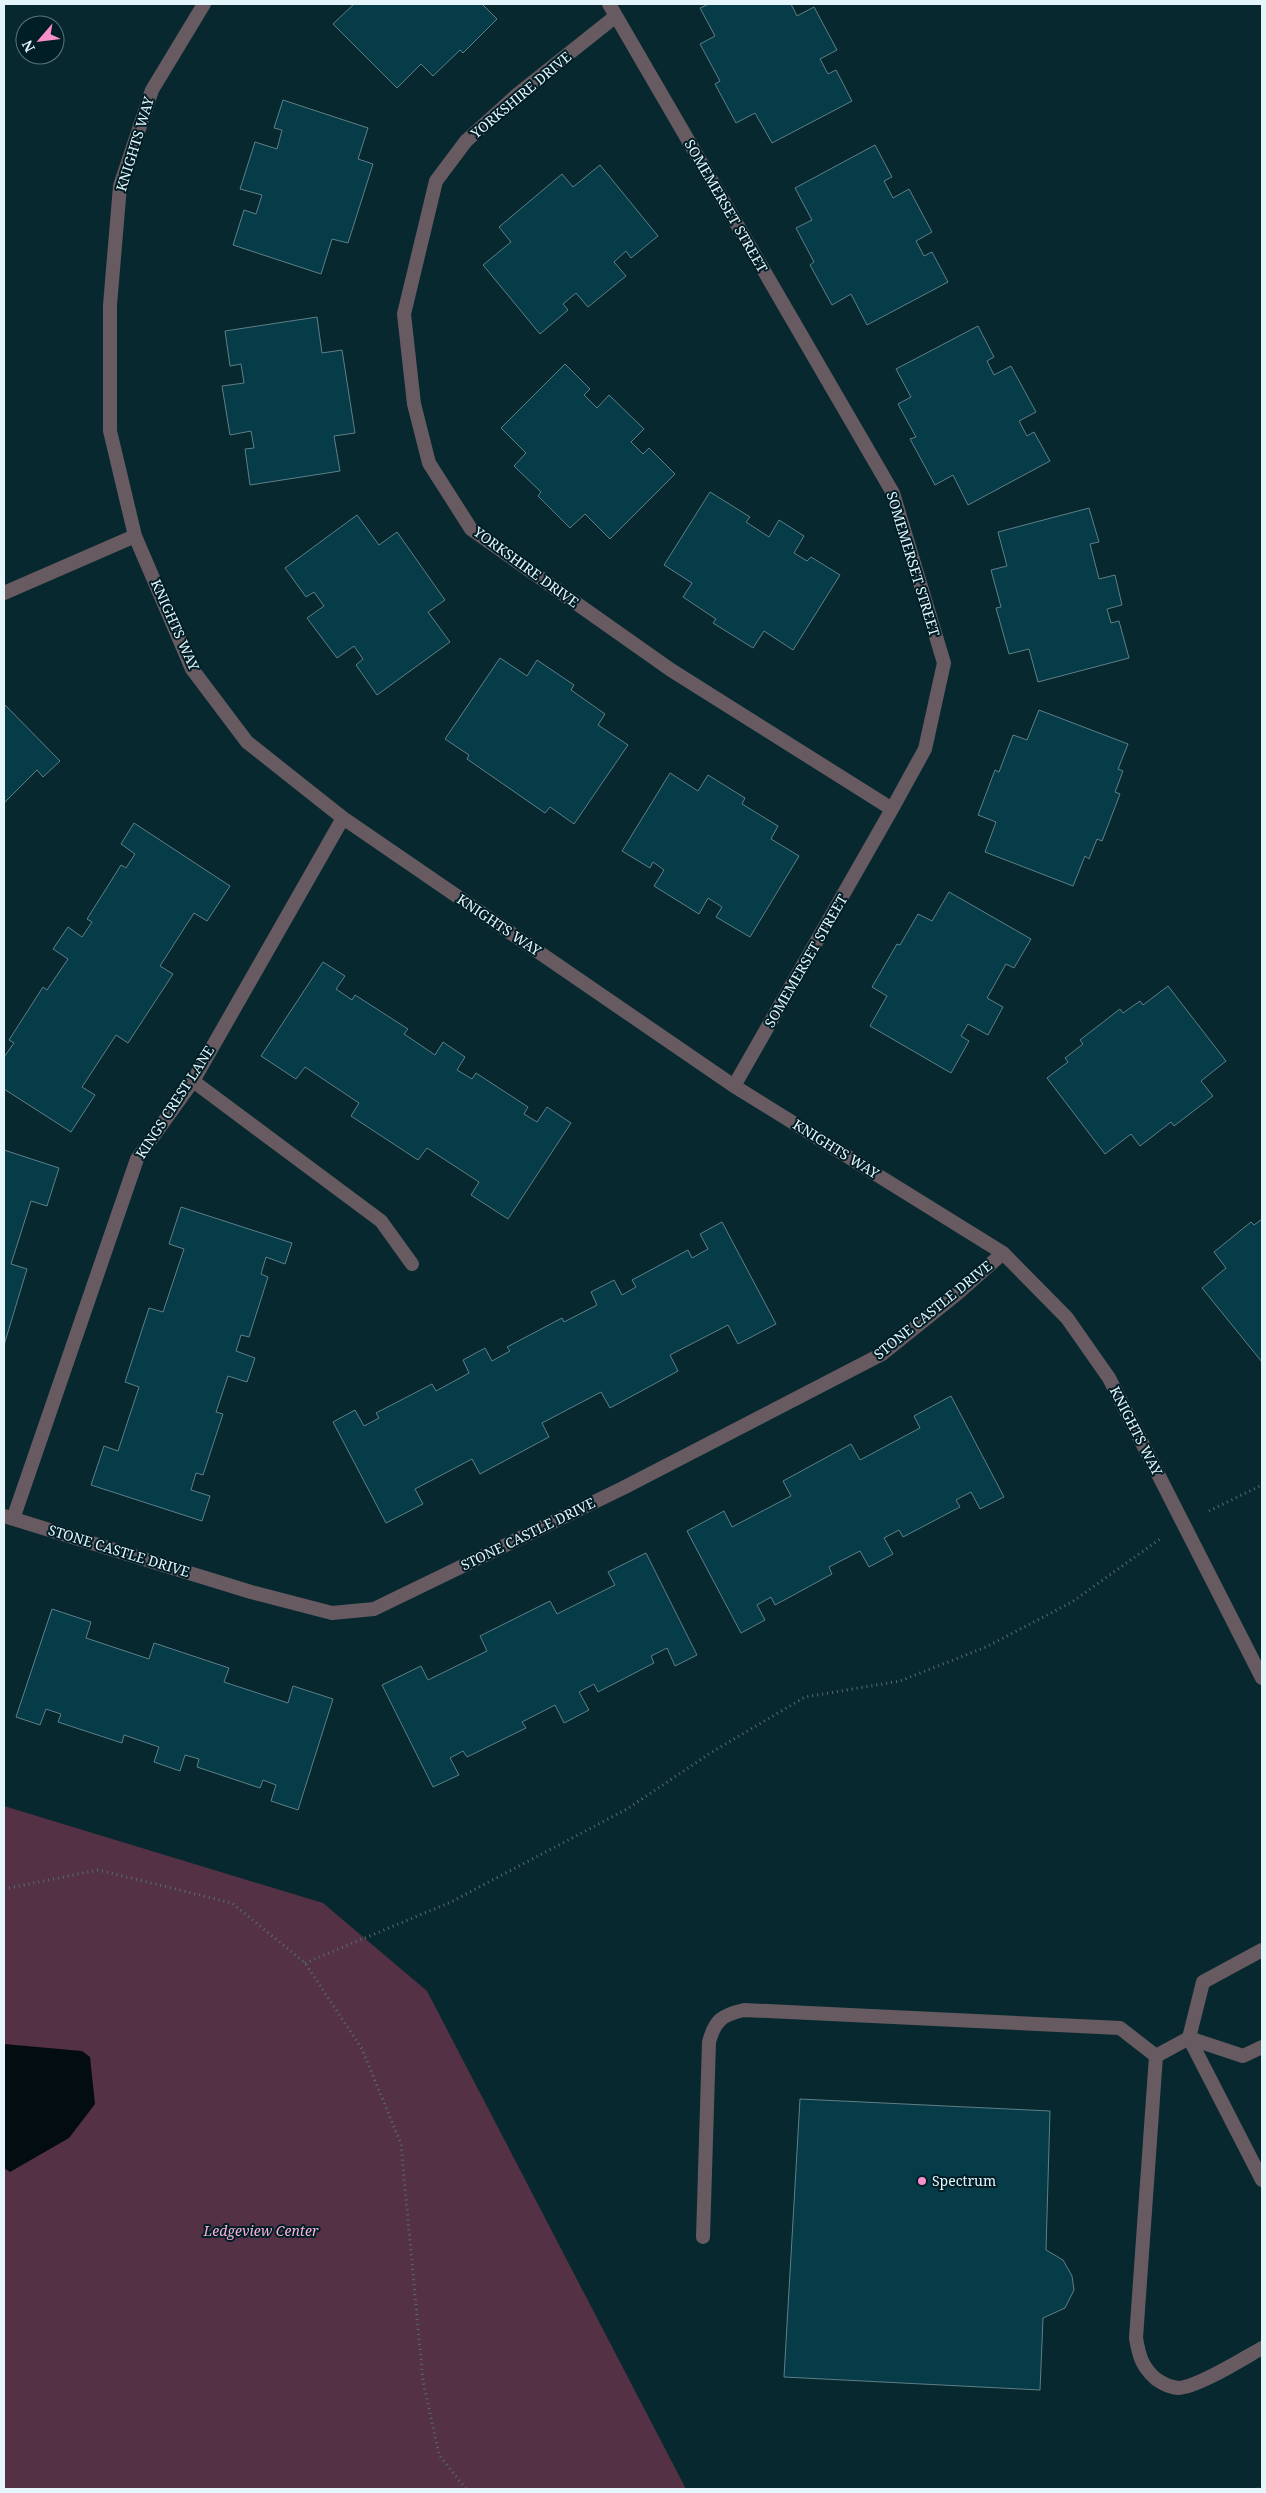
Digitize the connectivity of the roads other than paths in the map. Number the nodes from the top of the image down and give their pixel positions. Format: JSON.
{"nodes":[{"id":1,"x":204,"y":4,"type":"edge"},
{"id":2,"x":609,"y":4,"type":"edge"},
{"id":3,"x":616,"y":16,"type":"junction"},
{"id":4,"x":136,"y":536,"type":"junction"},
{"id":5,"x":4,"y":593,"type":"edge"},
{"id":6,"x":892,"y":809,"type":"junction"},
{"id":7,"x":343,"y":818,"type":"junction"},
{"id":8,"x":192,"y":1080,"type":"junction"},
{"id":9,"x":734,"y":1086,"type":"junction"},
{"id":10,"x":1003,"y":1253,"type":"junction"},
{"id":11,"x":412,"y":1264,"type":"dead end"},
{"id":12,"x":9,"y":1517,"type":"edge"},
{"id":13,"x":1262,"y":1678,"type":"edge"},
{"id":14,"x":1262,"y":1950,"type":"edge"},
{"id":15,"x":1189,"y":2038,"type":"junction"},
{"id":16,"x":1262,"y":2047,"type":"edge"},
{"id":17,"x":1156,"y":2056,"type":"junction"},
{"id":18,"x":1262,"y":2180,"type":"edge"},
{"id":19,"x":703,"y":2237,"type":"dead end"},
{"id":20,"x":1262,"y":2348,"type":"edge"}],
"edges":[{"from":1,"to":4,"type":"street","name":"KNIGHTS WAY"},
{"from":2,"to":3,"type":"street","name":"SOMEMERSET STREET"},
{"from":3,"to":6,"type":"street","name":"SOMEMERSET STREET"},
{"from":3,"to":6,"type":"street","name":"YORKSHIRE DRIVE"},
{"from":4,"to":5,"type":"street"},
{"from":4,"to":7,"type":"street","name":"KNIGHTS WAY"},
{"from":6,"to":9,"type":"street","name":"SOMEMERSET STREET"},
{"from":7,"to":8,"type":"street","name":"KINGS CREST LANE"},
{"from":7,"to":9,"type":"street","name":"KNIGHTS WAY"},
{"from":8,"to":11,"type":"street"},
{"from":8,"to":12,"type":"street","name":"KINGS CREST LANE"},
{"from":9,"to":10,"type":"street","name":"KNIGHTS WAY"},
{"from":10,"to":12,"type":"street","name":"STONE CASTLE DRIVE"},
{"from":10,"to":13,"type":"street","name":"KNIGHTS WAY"},
{"from":14,"to":15,"type":"street"},
{"from":15,"to":16,"type":"street"},
{"from":15,"to":17,"type":"street"},
{"from":15,"to":18,"type":"street"},
{"from":17,"to":19,"type":"street"},
{"from":17,"to":20,"type":"street"}]}
